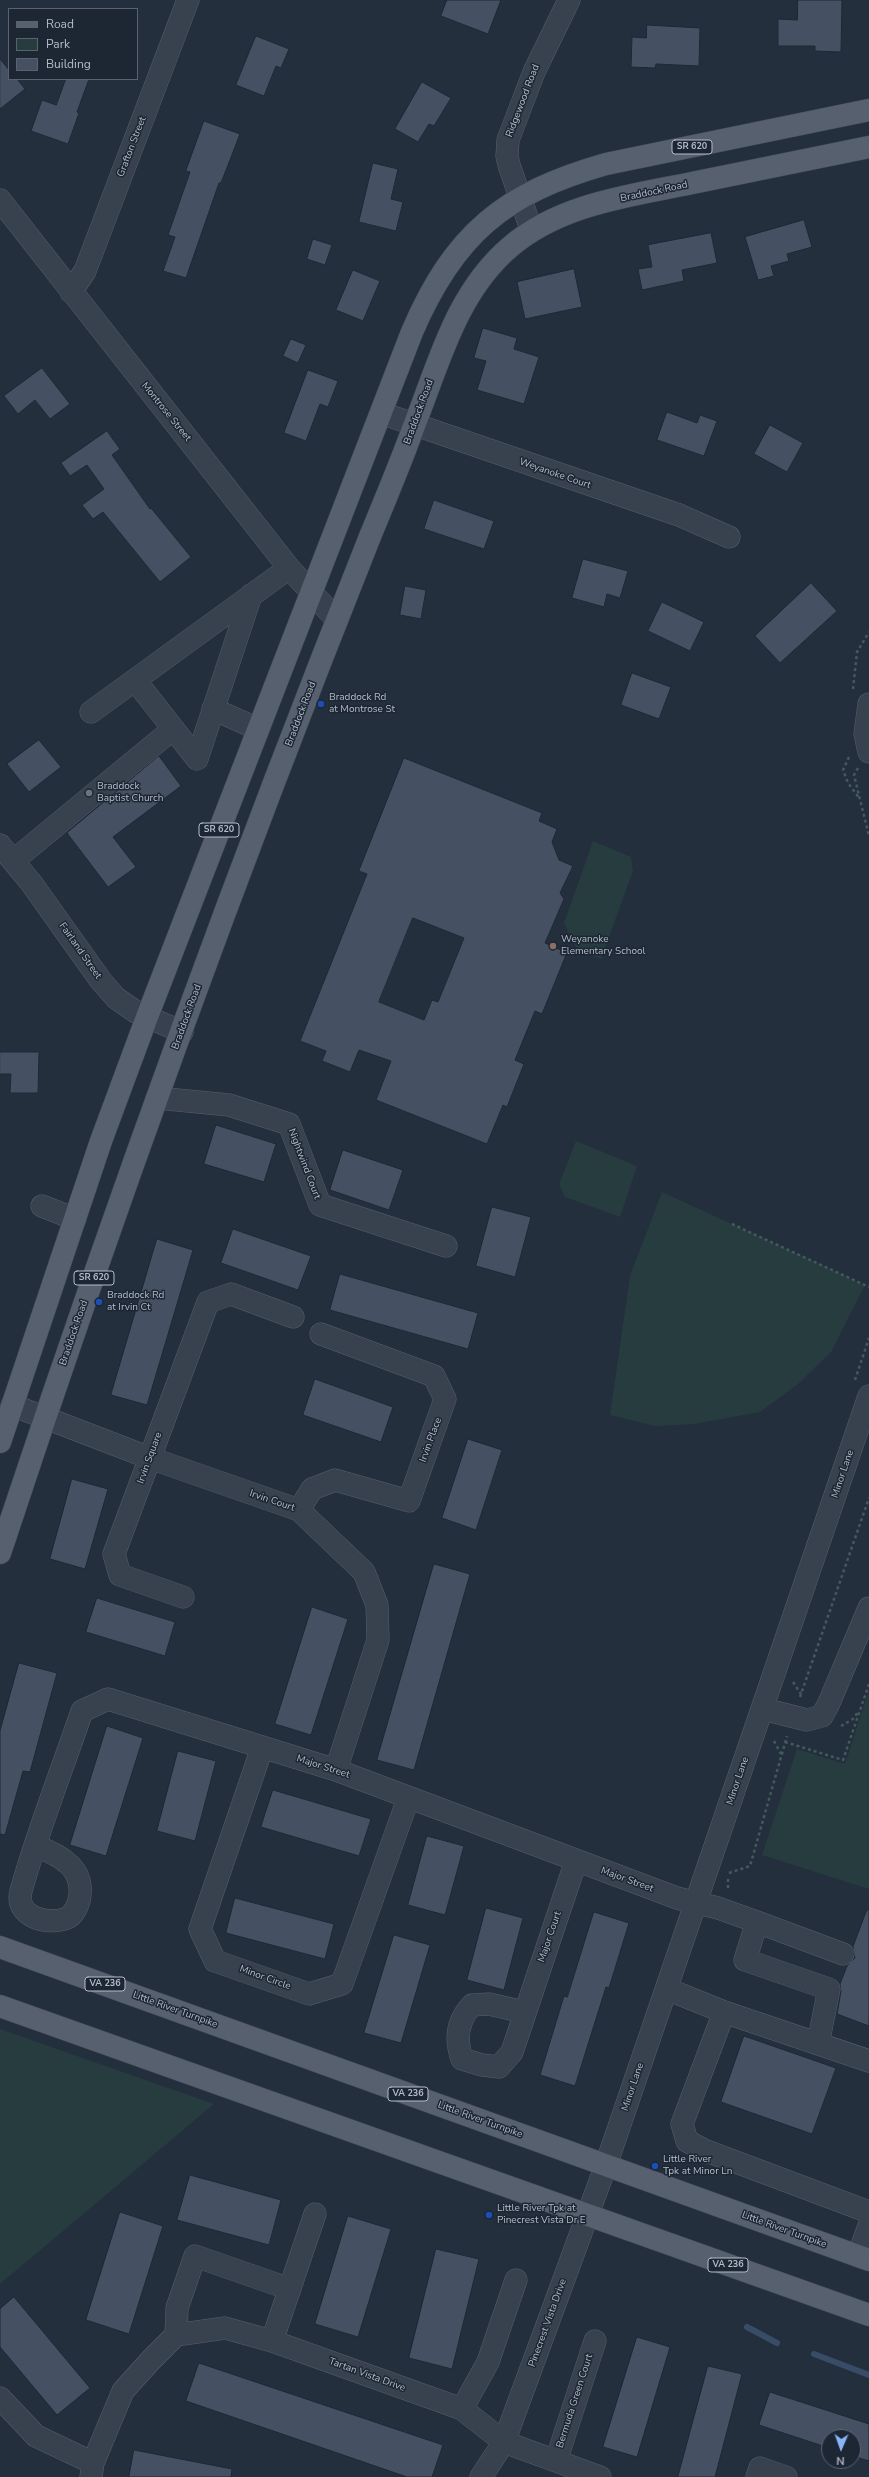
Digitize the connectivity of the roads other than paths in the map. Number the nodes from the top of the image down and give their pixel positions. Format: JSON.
{"nodes":[{"id":1,"x":188,"y":0,"type":"edge"},
{"id":2,"x":569,"y":0,"type":"edge"},
{"id":3,"x":869,"y":110,"type":"edge"},
{"id":4,"x":869,"y":147,"type":"edge"},
{"id":5,"x":520,"y":197,"type":"junction"},
{"id":6,"x":0,"y":200,"type":"edge"},
{"id":7,"x":532,"y":229,"type":"junction"},
{"id":8,"x":71,"y":292,"type":"junction"},
{"id":9,"x":381,"y":413,"type":"junction"},
{"id":10,"x":415,"y":425,"type":"junction"},
{"id":11,"x":729,"y":537,"type":"dead end"},
{"id":12,"x":289,"y":568,"type":"junction"},
{"id":13,"x":311,"y":592,"type":"junction"},
{"id":14,"x":251,"y":595,"type":"junction"},
{"id":15,"x":337,"y":620,"type":"junction"},
{"id":16,"x":135,"y":680,"type":"junction"},
{"id":17,"x":869,"y":704,"type":"edge"},
{"id":18,"x":214,"y":708,"type":"junction"},
{"id":19,"x":91,"y":712,"type":"dead end"},
{"id":20,"x":173,"y":729,"type":"junction"},
{"id":21,"x":258,"y":729,"type":"junction"},
{"id":22,"x":863,"y":759,"type":"edge"},
{"id":23,"x":6,"y":853,"type":"edge"},
{"id":24,"x":147,"y":1018,"type":"junction"},
{"id":25,"x":182,"y":1032,"type":"junction"},
{"id":26,"x":157,"y":1098,"type":"junction"},
{"id":27,"x":42,"y":1206,"type":"dead end"},
{"id":28,"x":75,"y":1219,"type":"junction"},
{"id":29,"x":446,"y":1246,"type":"dead end"},
{"id":30,"x":293,"y":1317,"type":"dead end"},
{"id":31,"x":321,"y":1334,"type":"dead end"},
{"id":32,"x":869,"y":1396,"type":"edge"},
{"id":33,"x":12,"y":1405,"type":"junction"},
{"id":34,"x":44,"y":1418,"type":"junction"},
{"id":35,"x":0,"y":1442,"type":"edge"},
{"id":36,"x":150,"y":1458,"type":"junction"},
{"id":37,"x":299,"y":1510,"type":"junction"},
{"id":38,"x":0,"y":1553,"type":"edge"},
{"id":39,"x":183,"y":1598,"type":"dead end"},
{"id":40,"x":869,"y":1608,"type":"edge"},
{"id":41,"x":763,"y":1709,"type":"junction"},
{"id":42,"x":262,"y":1748,"type":"junction"},
{"id":43,"x":336,"y":1770,"type":"junction"},
{"id":44,"x":408,"y":1799,"type":"junction"},
{"id":45,"x":36,"y":1846,"type":"dead end"},
{"id":46,"x":576,"y":1861,"type":"junction"},
{"id":47,"x":697,"y":1904,"type":"junction"},
{"id":48,"x":757,"y":1922,"type":"junction"},
{"id":49,"x":0,"y":1947,"type":"edge"},
{"id":50,"x":843,"y":1954,"type":"dead end"},
{"id":51,"x":667,"y":1989,"type":"junction"},
{"id":52,"x":0,"y":2006,"type":"edge"},
{"id":53,"x":524,"y":2012,"type":"dead end"},
{"id":54,"x":724,"y":2012,"type":"junction"},
{"id":55,"x":818,"y":2044,"type":"junction"},
{"id":56,"x":869,"y":2061,"type":"edge"},
{"id":57,"x":606,"y":2165,"type":"junction"},
{"id":58,"x":869,"y":2212,"type":"edge"},
{"id":59,"x":315,"y":2214,"type":"dead end"},
{"id":60,"x":588,"y":2214,"type":"junction"},
{"id":61,"x":869,"y":2226,"type":"edge"},
{"id":62,"x":863,"y":2258,"type":"edge"},
{"id":63,"x":516,"y":2280,"type":"dead end"},
{"id":64,"x":290,"y":2288,"type":"junction"},
{"id":65,"x":869,"y":2314,"type":"edge"},
{"id":66,"x":176,"y":2335,"type":"junction"},
{"id":67,"x":272,"y":2341,"type":"junction"},
{"id":68,"x":595,"y":2341,"type":"dead end"},
{"id":69,"x":0,"y":2398,"type":"edge"},
{"id":70,"x":462,"y":2409,"type":"junction"},
{"id":71,"x":504,"y":2442,"type":"junction"},
{"id":72,"x":556,"y":2461,"type":"junction"},
{"id":73,"x":92,"y":2470,"type":"edge"},
{"id":74,"x":481,"y":2477,"type":"edge"},
{"id":75,"x":600,"y":2477,"type":"edge"},
{"id":76,"x":756,"y":2477,"type":"edge"},
{"id":77,"x":786,"y":2477,"type":"edge"}],
"edges":[{"from":1,"to":8,"type":"street","name":"Grafton Street"},
{"from":2,"to":5,"type":"street","name":"Ridgewood Road"},
{"from":3,"to":5,"type":"main road","number":"SR 620"},
{"from":4,"to":7,"type":"main road","name":"Braddock Road","number":"SR 620"},
{"from":5,"to":7,"type":"street","name":"Ridgewood Road"},
{"from":5,"to":9,"type":"main road","number":"SR 620"},
{"from":6,"to":8,"type":"street","name":"Montrose Street"},
{"from":7,"to":10,"type":"main road","name":"Braddock Road","number":"SR 620"},
{"from":8,"to":12,"type":"street","name":"Montrose Street"},
{"from":9,"to":10,"type":"street","name":"Weyanoke Court"},
{"from":9,"to":13,"type":"main road","number":"SR 620"},
{"from":10,"to":11,"type":"street","name":"Weyanoke Court"},
{"from":10,"to":15,"type":"main road","name":"Braddock Road","number":"SR 620"},
{"from":12,"to":13,"type":"street","name":"Montrose Street"},
{"from":12,"to":14,"type":"street"},
{"from":13,"to":15,"type":"street","name":"Montrose Street"},
{"from":13,"to":21,"type":"main road","number":"SR 620"},
{"from":14,"to":16,"type":"street"},
{"from":14,"to":18,"type":"street"},
{"from":15,"to":25,"type":"main road","name":"Braddock Road","number":"SR 620"},
{"from":16,"to":19,"type":"street"},
{"from":16,"to":20,"type":"street"},
{"from":17,"to":22,"type":"street"},
{"from":18,"to":20,"type":"street"},
{"from":18,"to":21,"type":"street"},
{"from":20,"to":23,"type":"street"},
{"from":21,"to":24,"type":"main road","number":"SR 620"},
{"from":23,"to":24,"type":"street","name":"Fairland Street"},
{"from":24,"to":25,"type":"street","name":"Fairland Street"},
{"from":24,"to":28,"type":"main road","number":"SR 620"},
{"from":25,"to":26,"type":"main road","name":"Braddock Road","number":"SR 620"},
{"from":26,"to":29,"type":"street","name":"Nightwind Court"},
{"from":26,"to":34,"type":"main road","name":"Braddock Road","number":"SR 620"},
{"from":27,"to":28,"type":"street"},
{"from":28,"to":33,"type":"main road","number":"SR 620"},
{"from":30,"to":36,"type":"street","name":"Irvin Square"},
{"from":31,"to":37,"type":"street","name":"Irvin Place"},
{"from":32,"to":41,"type":"street","name":"Minor Lane"},
{"from":33,"to":34,"type":"street","name":"Irvin Court"},
{"from":33,"to":35,"type":"main road","number":"SR 620"},
{"from":34,"to":36,"type":"street","name":"Irvin Court"},
{"from":34,"to":38,"type":"main road","name":"Braddock Road","number":"SR 620"},
{"from":36,"to":37,"type":"street","name":"Irvin Court"},
{"from":36,"to":39,"type":"street","name":"Irvin Square"},
{"from":37,"to":43,"type":"street","name":"Irvin Court"},
{"from":40,"to":41,"type":"street"},
{"from":41,"to":47,"type":"street","name":"Minor Lane"},
{"from":42,"to":43,"type":"street","name":"Major Street"},
{"from":42,"to":44,"type":"street","name":"Minor Circle"},
{"from":42,"to":45,"type":"street","name":"Major Street"},
{"from":43,"to":44,"type":"street","name":"Major Street"},
{"from":44,"to":46,"type":"street","name":"Major Street"},
{"from":46,"to":47,"type":"street","name":"Major Street"},
{"from":46,"to":53,"type":"street","name":"Major Court"},
{"from":47,"to":48,"type":"street","name":"Major Street"},
{"from":47,"to":51,"type":"street","name":"Minor Lane"},
{"from":48,"to":50,"type":"street","name":"Major Street"},
{"from":48,"to":55,"type":"street"},
{"from":49,"to":57,"type":"main road","name":"Little River Turnpike","number":"VA 236"},
{"from":51,"to":54,"type":"street"},
{"from":51,"to":57,"type":"street","name":"Minor Lane"},
{"from":52,"to":60,"type":"main road","number":"VA 236"},
{"from":54,"to":55,"type":"street"},
{"from":54,"to":58,"type":"street"},
{"from":55,"to":56,"type":"street"},
{"from":57,"to":60,"type":"street","name":"Pinecrest Vista Drive"},
{"from":57,"to":62,"type":"main road","name":"Little River Turnpike","number":"VA 236"},
{"from":59,"to":64,"type":"street"},
{"from":60,"to":65,"type":"main road","number":"VA 236"},
{"from":60,"to":71,"type":"street","name":"Pinecrest Vista Drive"},
{"from":61,"to":62,"type":"street"},
{"from":63,"to":70,"type":"street"},
{"from":64,"to":66,"type":"street"},
{"from":64,"to":67,"type":"street"},
{"from":66,"to":67,"type":"street","name":"Tartan Vista Drive"},
{"from":66,"to":73,"type":"street"},
{"from":67,"to":70,"type":"street","name":"Tartan Vista Drive"},
{"from":68,"to":72,"type":"street","name":"Bermuda Green Court"},
{"from":69,"to":73,"type":"street"},
{"from":70,"to":71,"type":"street","name":"Tartan Vista Drive"},
{"from":71,"to":72,"type":"street","name":"Bermuda Green Court"},
{"from":71,"to":74,"type":"street","name":"Pinecrest Vista Drive"},
{"from":72,"to":75,"type":"street","name":"Bermuda Green Court"},
{"from":76,"to":77,"type":"street"}]}
